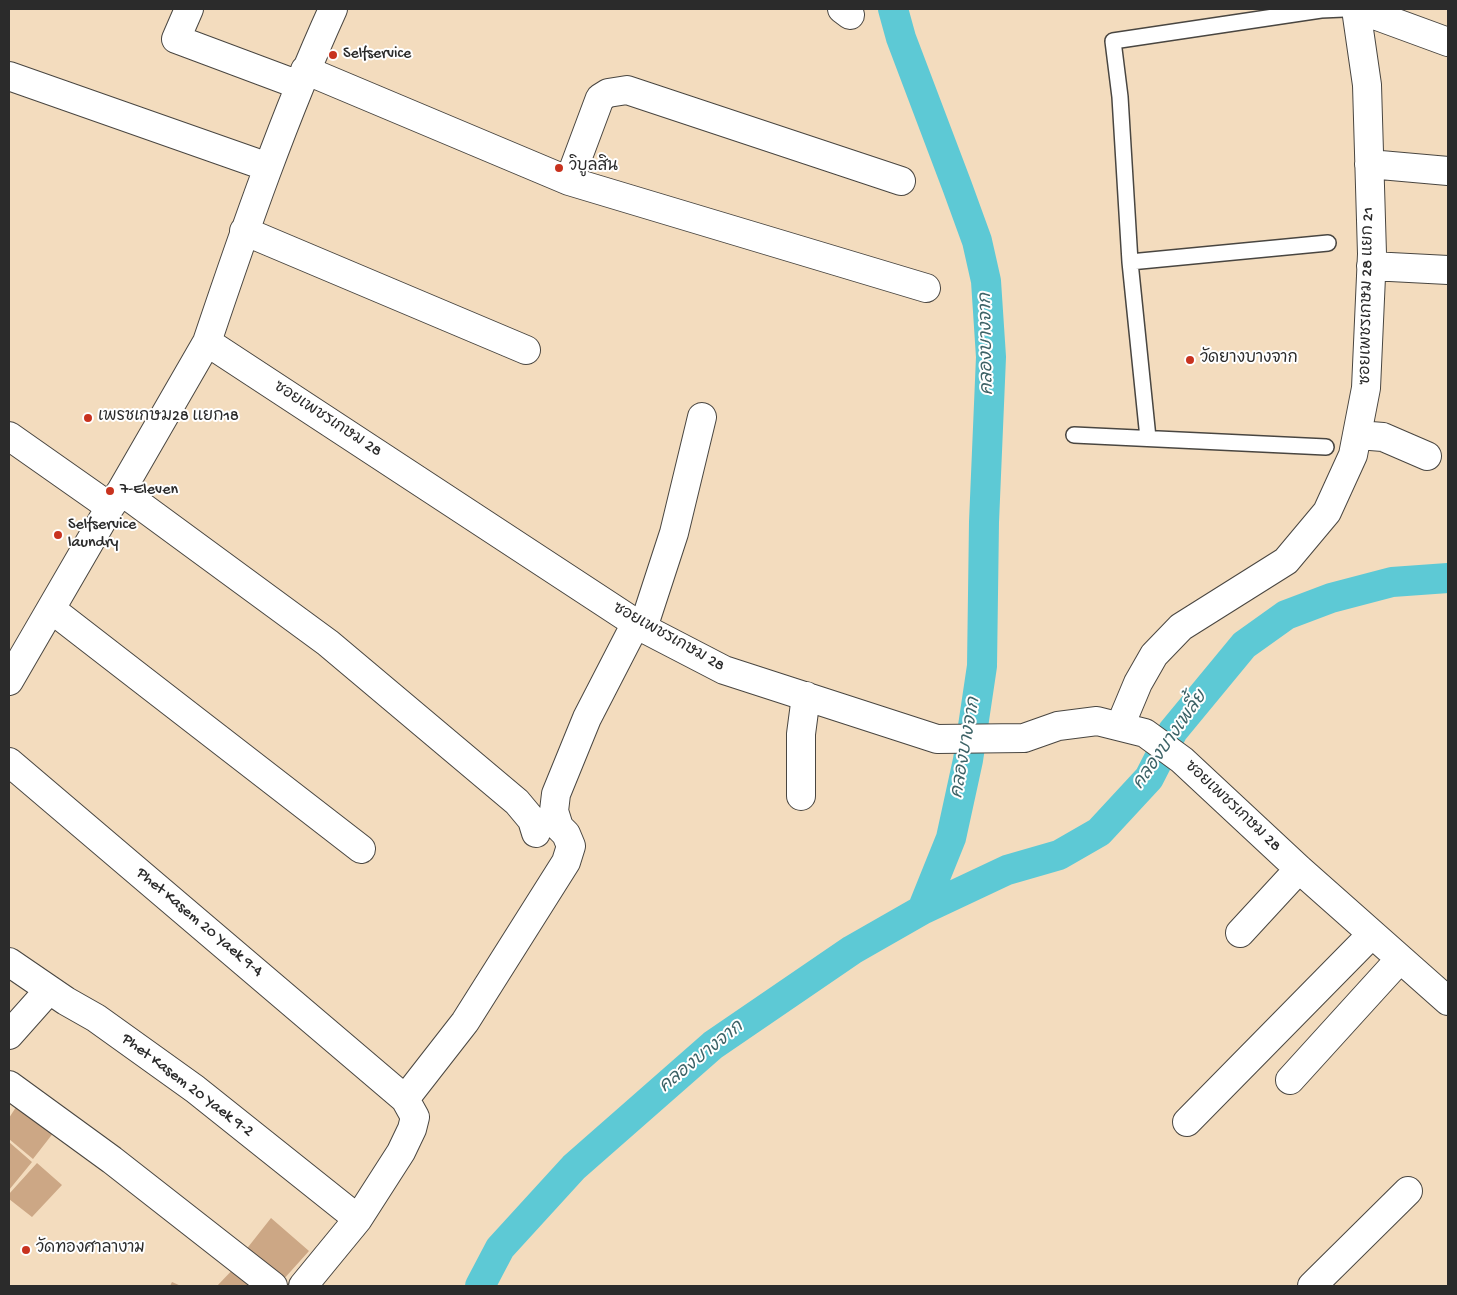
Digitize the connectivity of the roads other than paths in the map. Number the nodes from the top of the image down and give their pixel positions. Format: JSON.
{"nodes":[{"id":1,"x":189,"y":9,"type":"edge"},
{"id":2,"x":333,"y":9,"type":"edge"},
{"id":3,"x":1344,"y":9,"type":"edge"},
{"id":4,"x":1357,"y":9,"type":"edge"},
{"id":5,"x":1448,"y":42,"type":"edge"},
{"id":6,"x":9,"y":76,"type":"edge"},
{"id":7,"x":302,"y":78,"type":"junction"},
{"id":8,"x":1369,"y":164,"type":"junction"},
{"id":9,"x":268,"y":167,"type":"junction"},
{"id":10,"x":1448,"y":171,"type":"edge"},
{"id":11,"x":569,"y":181,"type":"junction"},
{"id":12,"x":901,"y":182,"type":"dead end"},
{"id":13,"x":244,"y":231,"type":"junction"},
{"id":14,"x":1328,"y":244,"type":"dead end"},
{"id":15,"x":1130,"y":262,"type":"junction"},
{"id":16,"x":1371,"y":266,"type":"junction"},
{"id":17,"x":1448,"y":270,"type":"edge"},
{"id":18,"x":926,"y":288,"type":"dead end"},
{"id":19,"x":207,"y":342,"type":"junction"},
{"id":20,"x":526,"y":350,"type":"dead end"},
{"id":21,"x":702,"y":417,"type":"dead end"},
{"id":22,"x":1074,"y":435,"type":"dead end"},
{"id":23,"x":1358,"y":435,"type":"junction"},
{"id":24,"x":9,"y":436,"type":"edge"},
{"id":25,"x":1148,"y":438,"type":"junction"},
{"id":26,"x":1326,"y":447,"type":"dead end"},
{"id":27,"x":1426,"y":456,"type":"dead end"},
{"id":28,"x":116,"y":499,"type":"junction"},
{"id":29,"x":51,"y":609,"type":"junction"},
{"id":30,"x":639,"y":626,"type":"junction"},
{"id":31,"x":9,"y":680,"type":"edge"},
{"id":32,"x":806,"y":696,"type":"junction"},
{"id":33,"x":1133,"y":730,"type":"junction"},
{"id":34,"x":9,"y":762,"type":"edge"},
{"id":35,"x":802,"y":796,"type":"dead end"},
{"id":36,"x":536,"y":833,"type":"dead end"},
{"id":37,"x":361,"y":849,"type":"dead end"},
{"id":38,"x":1299,"y":870,"type":"junction"},
{"id":39,"x":1240,"y":933,"type":"dead end"},
{"id":40,"x":1372,"y":934,"type":"junction"},
{"id":41,"x":1400,"y":959,"type":"junction"},
{"id":42,"x":9,"y":962,"type":"edge"},
{"id":43,"x":49,"y":990,"type":"junction"},
{"id":44,"x":1448,"y":1001,"type":"edge"},
{"id":45,"x":9,"y":1035,"type":"edge"},
{"id":46,"x":1290,"y":1080,"type":"dead end"},
{"id":47,"x":9,"y":1085,"type":"edge"},
{"id":48,"x":397,"y":1092,"type":"junction"},
{"id":49,"x":1187,"y":1122,"type":"dead end"},
{"id":50,"x":1408,"y":1191,"type":"dead end"},
{"id":51,"x":358,"y":1219,"type":"junction"},
{"id":52,"x":273,"y":1286,"type":"edge"},
{"id":53,"x":303,"y":1286,"type":"edge"},
{"id":54,"x":1312,"y":1286,"type":"edge"}],
"edges":[{"from":1,"to":7,"type":"street"},
{"from":2,"to":7,"type":"street"},
{"from":3,"to":15,"type":"lane"},
{"from":4,"to":5,"type":"street"},
{"from":4,"to":8,"type":"street","name":"ซอยเพชรเกษม 28 แยก 21"},
{"from":6,"to":9,"type":"street"},
{"from":7,"to":9,"type":"street"},
{"from":7,"to":11,"type":"street"},
{"from":8,"to":10,"type":"street"},
{"from":8,"to":16,"type":"street","name":"ซอยเพชรเกษม 28 แยก 21"},
{"from":9,"to":13,"type":"street"},
{"from":11,"to":12,"type":"street"},
{"from":11,"to":18,"type":"street"},
{"from":13,"to":19,"type":"street"},
{"from":13,"to":20,"type":"street"},
{"from":14,"to":15,"type":"lane"},
{"from":15,"to":25,"type":"lane"},
{"from":16,"to":17,"type":"street"},
{"from":16,"to":23,"type":"street","name":"ซอยเพชรเกษม 28 แยก 21"},
{"from":19,"to":28,"type":"street"},
{"from":19,"to":30,"type":"street","name":"ซอยเพชรเกษม 28"},
{"from":21,"to":30,"type":"street"},
{"from":22,"to":25,"type":"lane"},
{"from":23,"to":27,"type":"street"},
{"from":23,"to":33,"type":"street","name":"ซอยเพชรเกษม 28 แยก 21"},
{"from":24,"to":28,"type":"street"},
{"from":25,"to":26,"type":"lane"},
{"from":28,"to":29,"type":"street"},
{"from":28,"to":36,"type":"street"},
{"from":29,"to":31,"type":"street"},
{"from":29,"to":37,"type":"street"},
{"from":30,"to":32,"type":"street","name":"ซอยเพชรเกษม 28"},
{"from":30,"to":48,"type":"street"},
{"from":32,"to":33,"type":"street","name":"ซอยเพชรเกษม 28"},
{"from":32,"to":35,"type":"street"},
{"from":33,"to":38,"type":"street","name":"ซอยเพชรเกษม 28"},
{"from":34,"to":48,"type":"street","name":"Phet Kasem 20 Yaek 9-4"},
{"from":38,"to":39,"type":"street"},
{"from":38,"to":40,"type":"street","name":"ซอยเพชรเกษม 28"},
{"from":40,"to":41,"type":"street","name":"ซอยเพชรเกษม 28"},
{"from":40,"to":49,"type":"street"},
{"from":41,"to":44,"type":"street","name":"ซอยเพชรเกษม 28"},
{"from":41,"to":46,"type":"street"},
{"from":42,"to":43,"type":"street","name":"Phet Kasem 20 Yaek 9-2"},
{"from":43,"to":45,"type":"street"},
{"from":43,"to":51,"type":"street","name":"Phet Kasem 20 Yaek 9-2"},
{"from":47,"to":52,"type":"street"},
{"from":48,"to":51,"type":"street"},
{"from":50,"to":54,"type":"street"},
{"from":51,"to":53,"type":"street"}]}
